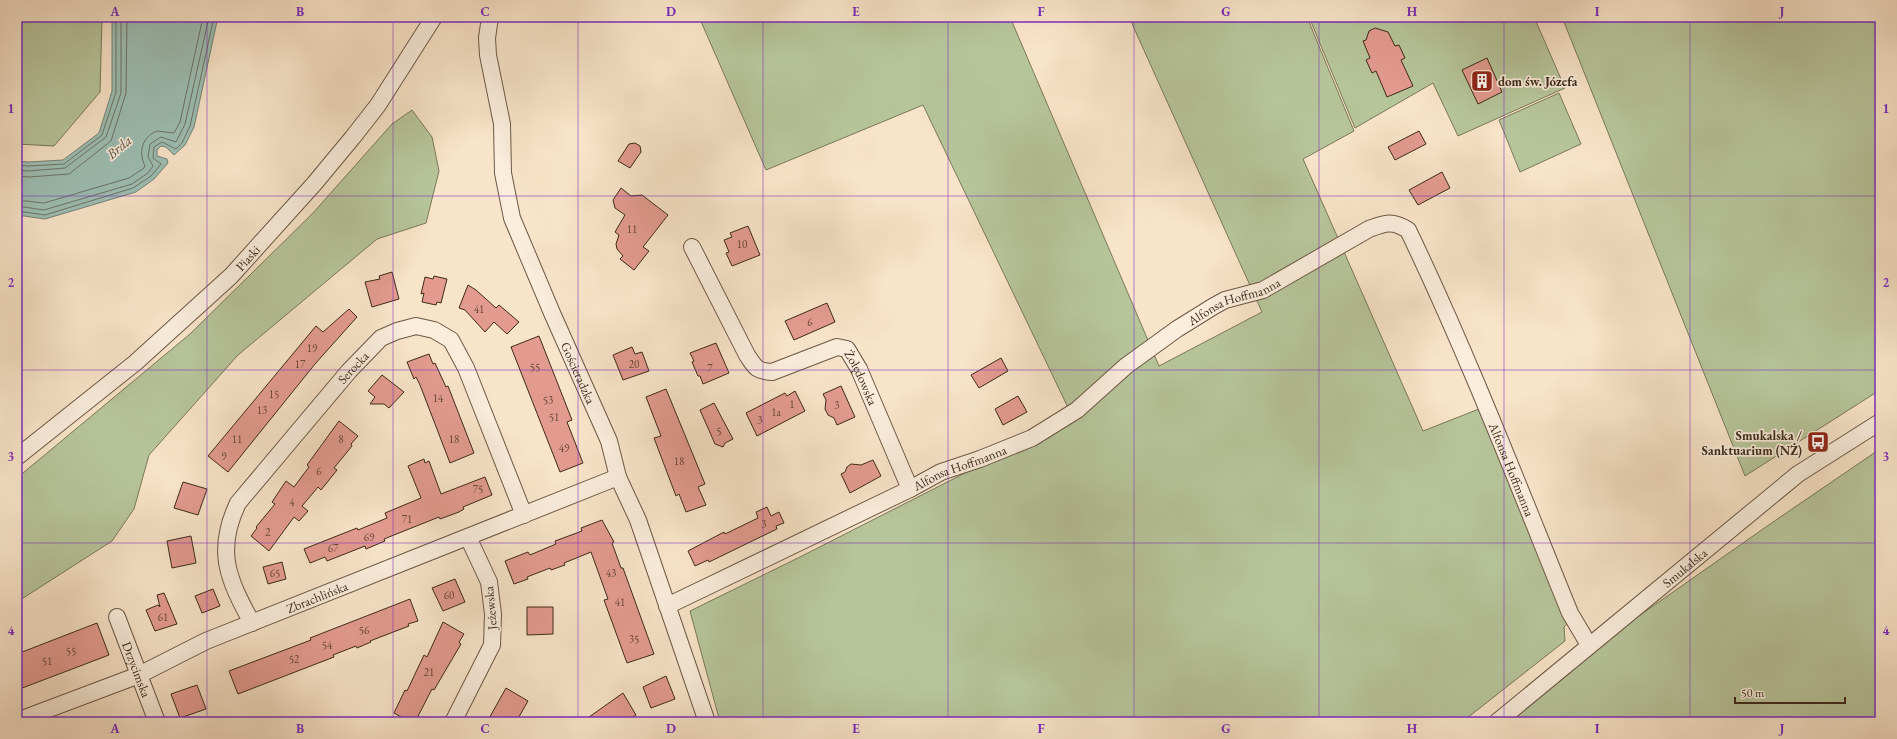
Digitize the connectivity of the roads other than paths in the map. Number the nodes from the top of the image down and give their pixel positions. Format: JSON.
{"nodes":[{"id":1,"x":434,"y":17,"type":"edge"},
{"id":2,"x":490,"y":17,"type":"edge"},
{"id":3,"x":692,"y":247,"type":"dead end"},
{"id":4,"x":1880,"y":422,"type":"edge"},
{"id":5,"x":17,"y":457,"type":"edge"},
{"id":6,"x":618,"y":477,"type":"junction"},
{"id":7,"x":910,"y":489,"type":"junction"},
{"id":8,"x":524,"y":515,"type":"junction"},
{"id":9,"x":468,"y":537,"type":"junction"},
{"id":10,"x":667,"y":606,"type":"junction"},
{"id":11,"x":117,"y":617,"type":"dead end"},
{"id":12,"x":252,"y":623,"type":"junction"},
{"id":13,"x":1589,"y":645,"type":"junction"},
{"id":14,"x":139,"y":675,"type":"junction"},
{"id":15,"x":17,"y":721,"type":"edge"},
{"id":16,"x":157,"y":722,"type":"edge"},
{"id":17,"x":453,"y":722,"type":"edge"},
{"id":18,"x":706,"y":722,"type":"edge"},
{"id":19,"x":1497,"y":722,"type":"edge"}],
"edges":[{"from":1,"to":5,"type":"street","name":"Piaski"},
{"from":2,"to":6,"type":"street","name":"Gościeradzka"},
{"from":3,"to":7,"type":"street","name":"Żołędowska"},
{"from":4,"to":13,"type":"street","name":"Smukalska"},
{"from":6,"to":8,"type":"street","name":"Zbrachlińska"},
{"from":6,"to":10,"type":"street","name":"Gościeradzka"},
{"from":7,"to":10,"type":"street","name":"Alfonsa Hoffmanna"},
{"from":7,"to":13,"type":"street","name":"Alfonsa Hoffmanna"},
{"from":8,"to":9,"type":"street","name":"Zbrachlińska"},
{"from":8,"to":12,"type":"street","name":"Serocka"},
{"from":9,"to":12,"type":"street","name":"Zbrachlińska"},
{"from":9,"to":17,"type":"street","name":"Jeżewska"},
{"from":10,"to":18,"type":"street","name":"Gościeradzka"},
{"from":11,"to":14,"type":"street","name":"Drzycimska"},
{"from":12,"to":14,"type":"street","name":"Zbrachlińska"},
{"from":13,"to":19,"type":"street","name":"Smukalska"},
{"from":14,"to":15,"type":"street","name":"Zbrachlińska"},
{"from":14,"to":16,"type":"street","name":"Drzycimska"}]}
